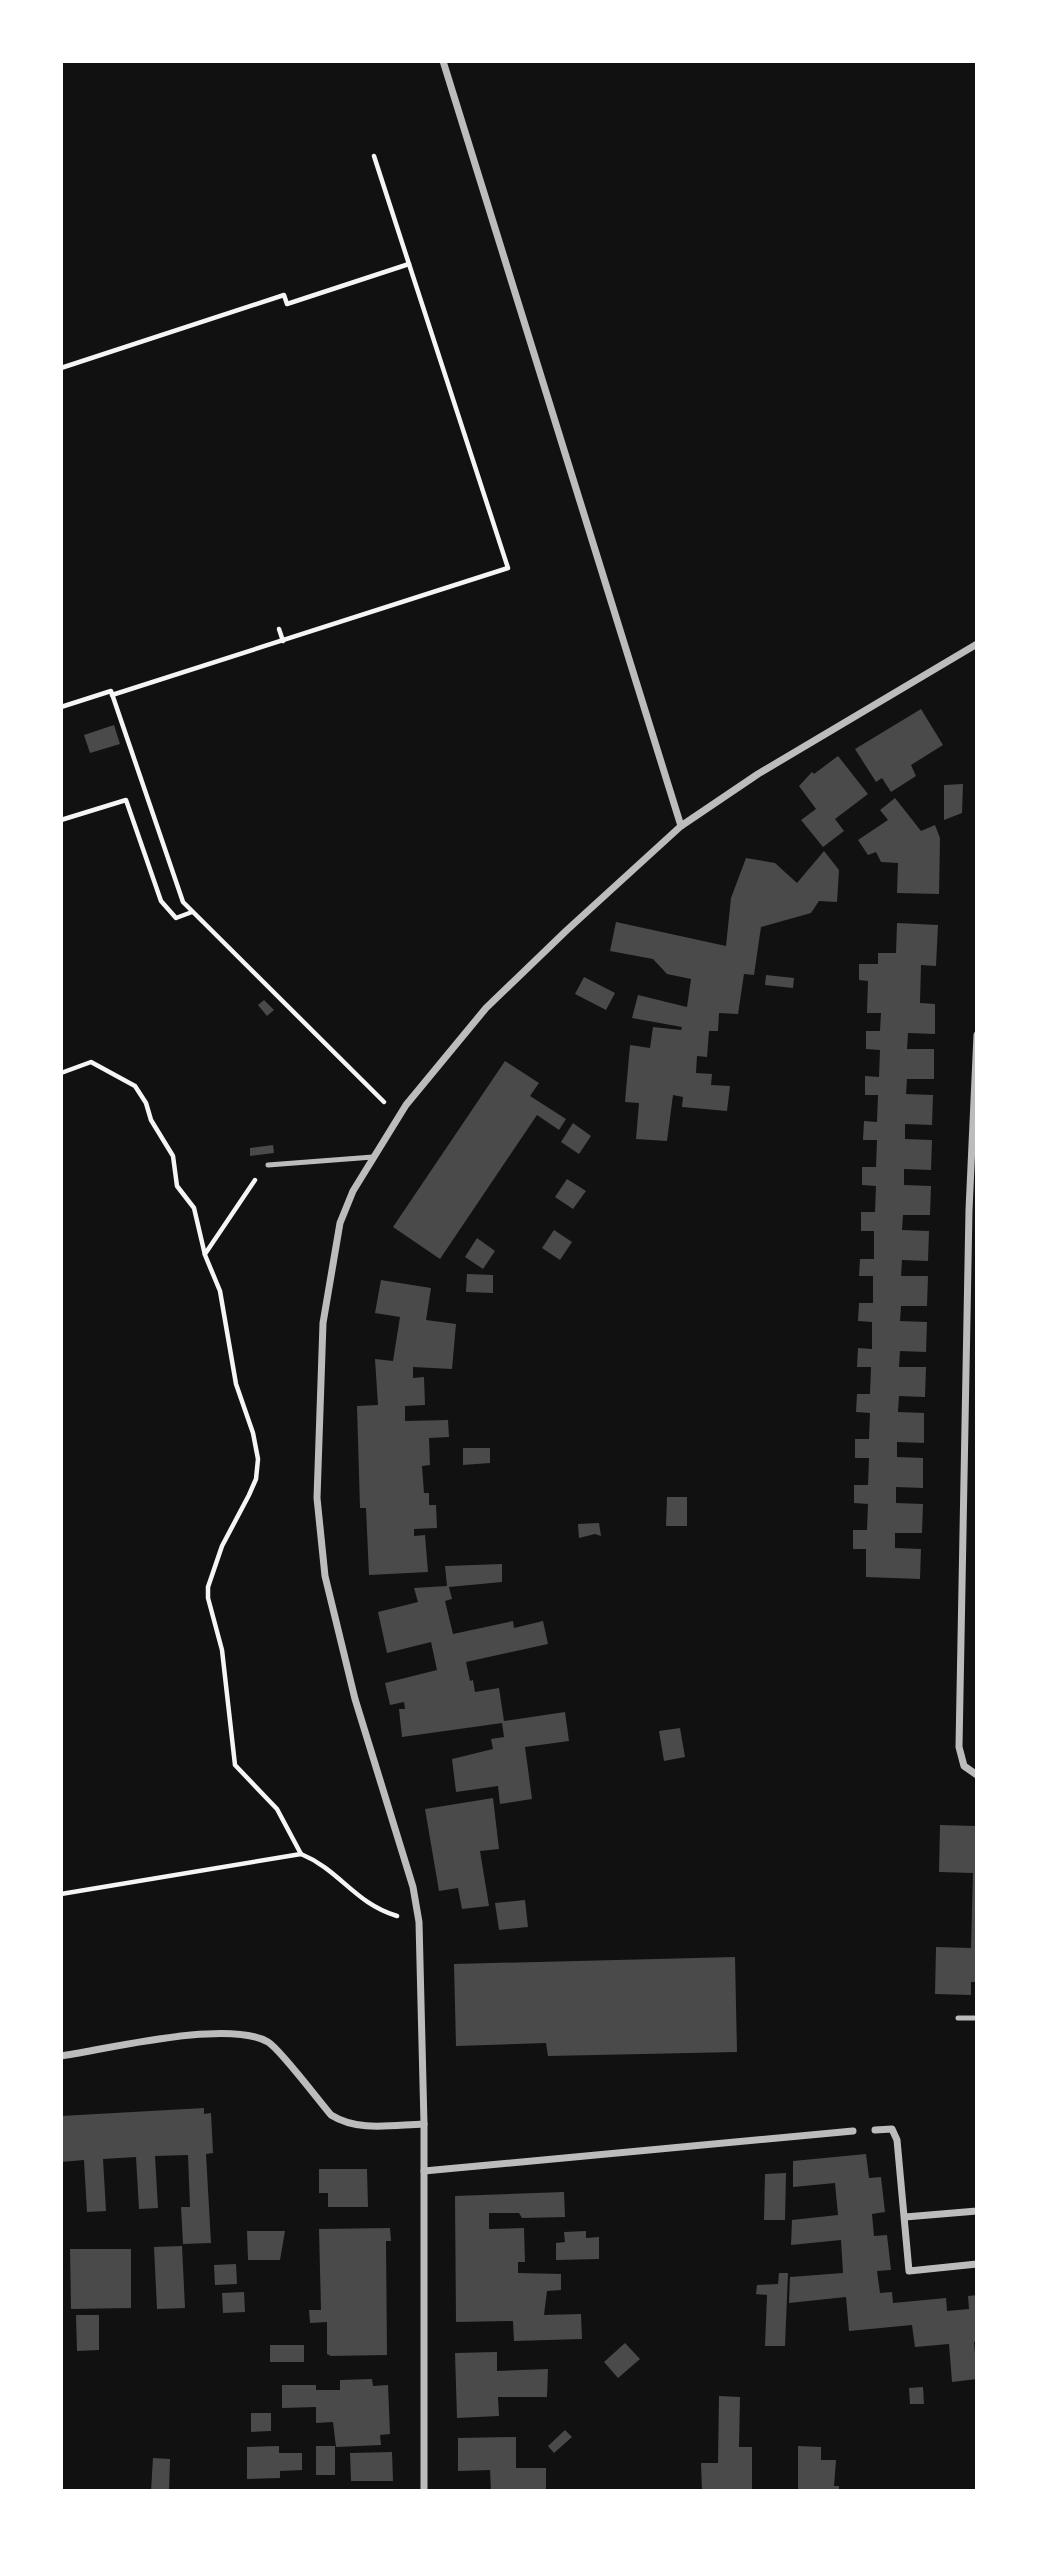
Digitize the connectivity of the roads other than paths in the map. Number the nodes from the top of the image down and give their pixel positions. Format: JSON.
{"nodes":[{"id":1,"x":443,"y":61,"type":"edge"},
{"id":2,"x":977,"y":644,"type":"edge"},
{"id":3,"x":681,"y":827,"type":"junction"},
{"id":4,"x":977,"y":1035,"type":"edge"},
{"id":5,"x":373,"y":1157,"type":"junction"},
{"id":6,"x":268,"y":1165,"type":"road end"},
{"id":7,"x":977,"y":1775,"type":"edge"},
{"id":8,"x":958,"y":2018,"type":"dead end"},
{"id":9,"x":977,"y":2018,"type":"edge"},
{"id":10,"x":61,"y":2056,"type":"edge"},
{"id":11,"x":424,"y":2124,"type":"junction"},
{"id":12,"x":875,"y":2130,"type":"dead end"},
{"id":13,"x":853,"y":2131,"type":"dead end"},
{"id":14,"x":424,"y":2171,"type":"junction"},
{"id":15,"x":977,"y":2211,"type":"edge"},
{"id":16,"x":905,"y":2217,"type":"junction"},
{"id":17,"x":977,"y":2264,"type":"edge"},
{"id":18,"x":424,"y":2491,"type":"edge"}],
"edges":[{"from":1,"to":3,"type":"street"},
{"from":2,"to":3,"type":"street"},
{"from":3,"to":5,"type":"street"},
{"from":4,"to":7,"type":"street"},
{"from":5,"to":6,"type":"lane"},
{"from":5,"to":11,"type":"street"},
{"from":8,"to":9,"type":"lane"},
{"from":10,"to":11,"type":"street"},
{"from":11,"to":14,"type":"street"},
{"from":12,"to":16,"type":"street"},
{"from":13,"to":14,"type":"street"},
{"from":14,"to":18,"type":"street"},
{"from":15,"to":16,"type":"street"},
{"from":16,"to":17,"type":"street"}]}
